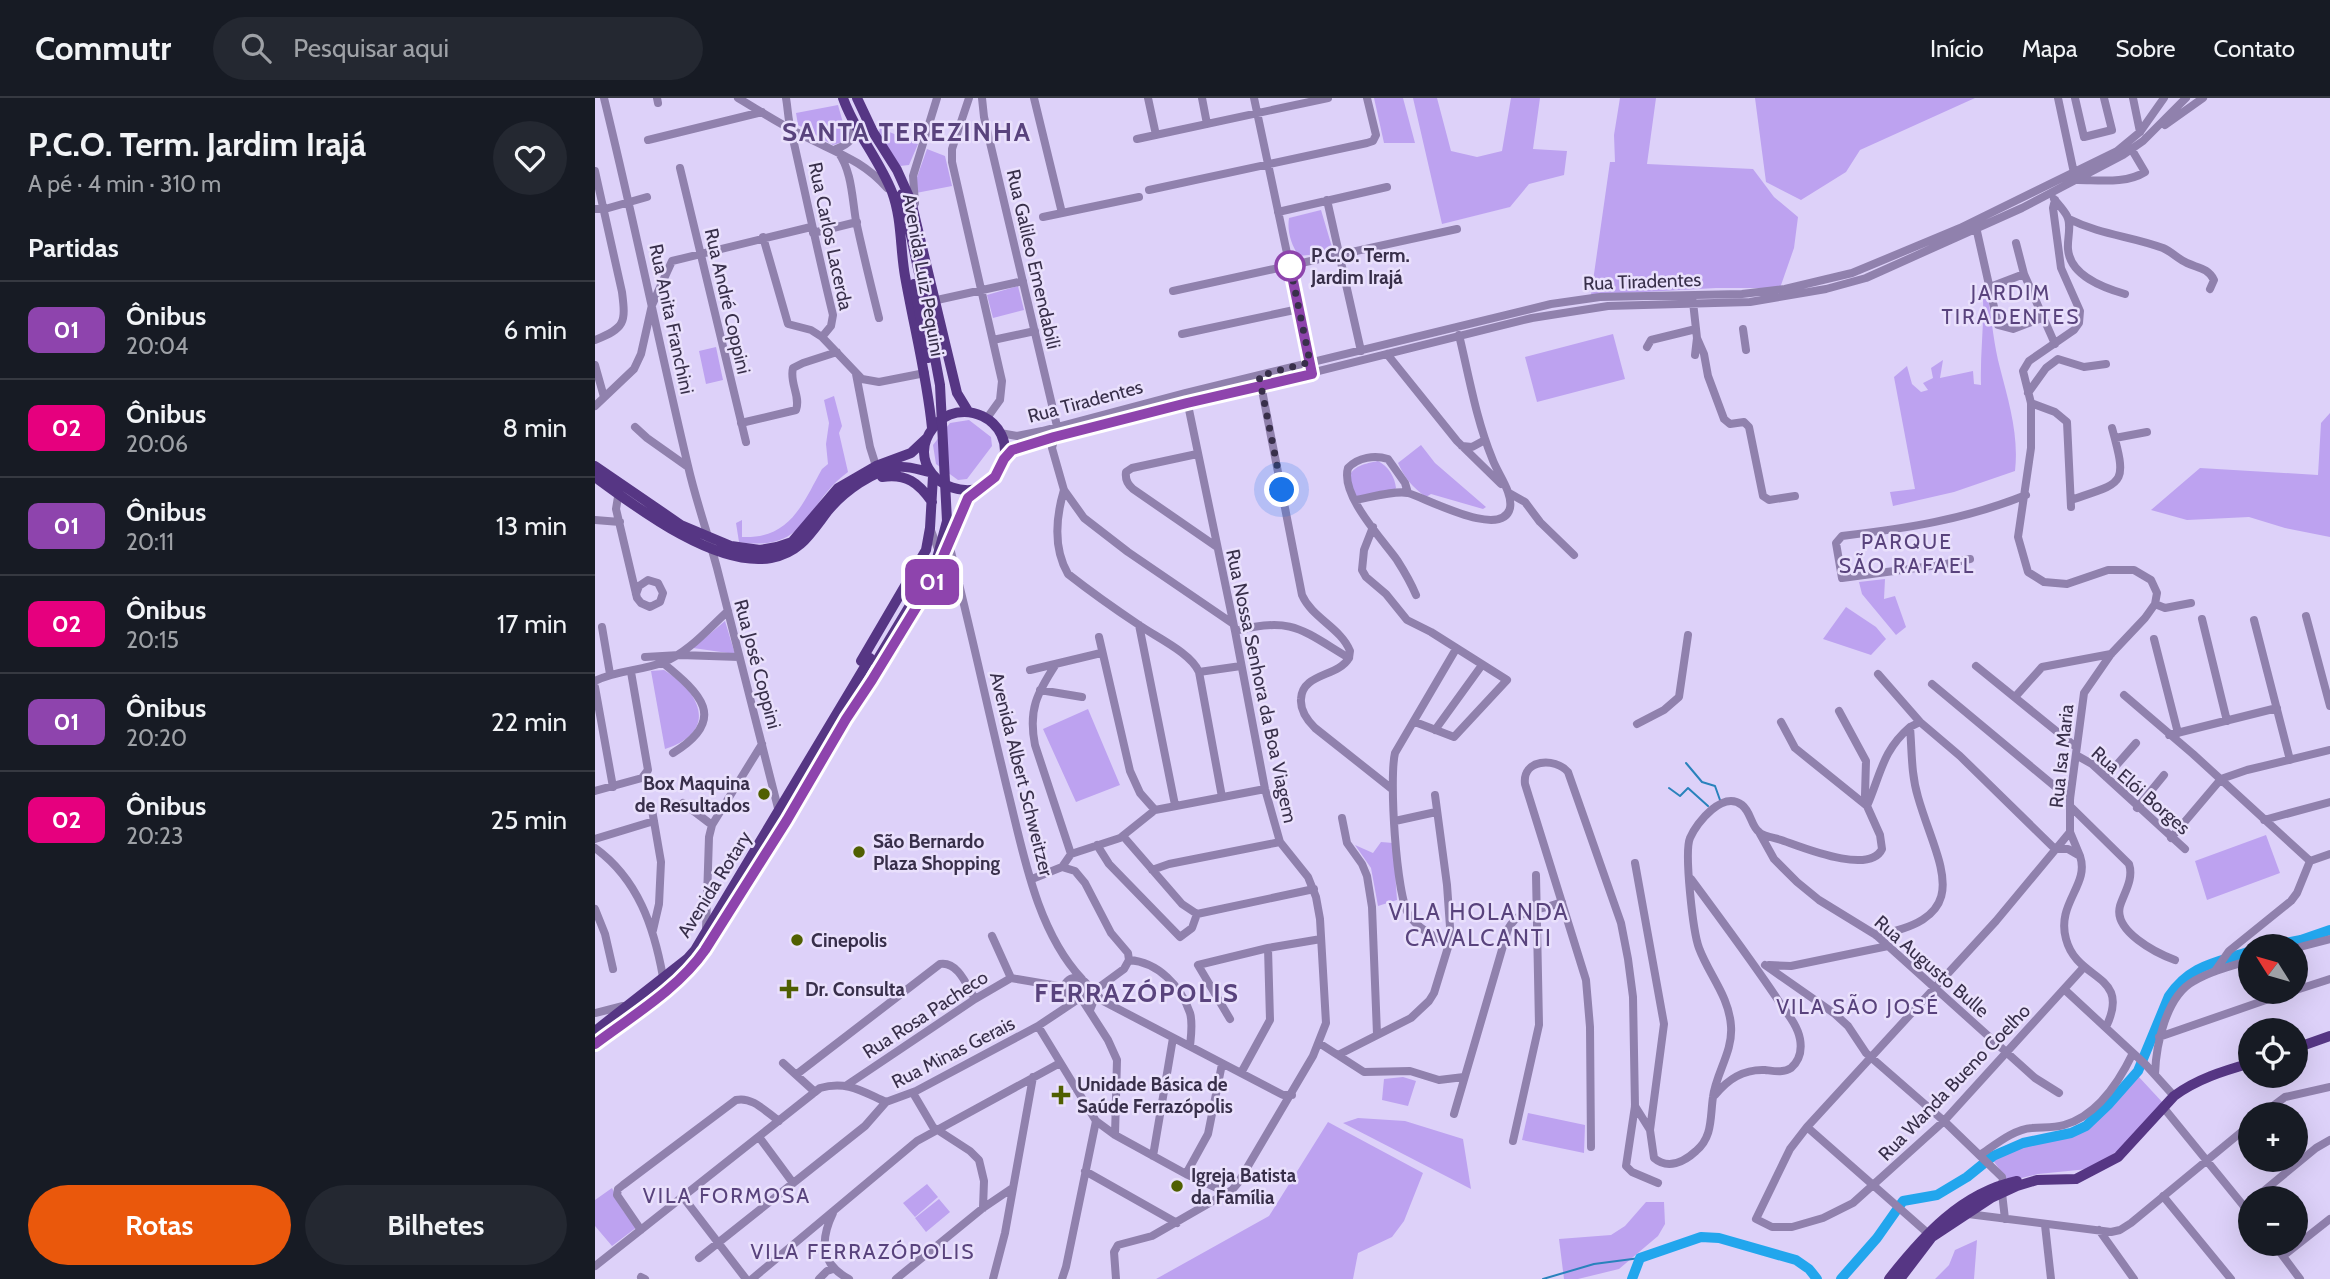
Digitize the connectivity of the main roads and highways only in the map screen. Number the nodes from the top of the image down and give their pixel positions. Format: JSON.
{"nodes":[{"id":1,"x":842,"y":98,"type":"edge"},
{"id":2,"x":857,"y":98,"type":"edge"},
{"id":3,"x":897,"y":170,"type":"junction"},
{"id":4,"x":899,"y":221,"type":"junction"},
{"id":5,"x":917,"y":278,"type":"junction"},
{"id":6,"x":968,"y":411,"type":"junction"},
{"id":7,"x":930,"y":433,"type":"junction"},
{"id":8,"x":595,"y":466,"type":"edge"},
{"id":9,"x":932,"y":474,"type":"junction"},
{"id":10,"x":595,"y":477,"type":"edge"},
{"id":11,"x":869,"y":479,"type":"junction"},
{"id":12,"x":620,"y":489,"type":"junction"},
{"id":13,"x":978,"y":489,"type":"junction"},
{"id":14,"x":932,"y":502,"type":"junction"},
{"id":15,"x":709,"y":542,"type":"junction"},
{"id":16,"x":873,"y":660,"type":"junction"},
{"id":17,"x":852,"y":710,"type":"junction"},
{"id":18,"x":829,"y":726,"type":"junction"},
{"id":19,"x":595,"y":1031,"type":"edge"},
{"id":20,"x":2330,"y":1036,"type":"edge"},
{"id":21,"x":595,"y":1044,"type":"edge"},
{"id":22,"x":2308,"y":1044,"type":"edge"},
{"id":23,"x":2238,"y":1068,"type":"edge"},
{"id":24,"x":2003,"y":1188,"type":"junction"},
{"id":25,"x":1930,"y":1235,"type":"junction"},
{"id":26,"x":1889,"y":1279,"type":"edge"},
{"id":27,"x":1900,"y":1279,"type":"edge"}],
"edges":[{"from":1,"to":4,"type":"main road","name":"Avenida Luiz Pequini"},
{"from":2,"to":3,"type":"main road","name":"Avenida Luiz Pequini"},
{"from":3,"to":5,"type":"main road"},
{"from":3,"to":6,"type":"main road","name":"Avenida Luiz Pequini"},
{"from":4,"to":5,"type":"main road"},
{"from":4,"to":7,"type":"main road","name":"Avenida Luiz Pequini"},
{"from":5,"to":16,"type":"main road","bridge":true},
{"from":6,"to":7,"type":"main road"},
{"from":6,"to":13,"type":"main road"},
{"from":7,"to":9,"type":"main road"},
{"from":7,"to":15,"type":"main road"},
{"from":8,"to":12,"type":"main road"},
{"from":9,"to":11,"type":"main road"},
{"from":9,"to":13,"type":"main road"},
{"from":9,"to":14,"type":"main road","name":"Avenida Rotary"},
{"from":10,"to":12,"type":"main road"},
{"from":11,"to":14,"type":"main road"},
{"from":11,"to":15,"type":"main road"},
{"from":12,"to":15,"type":"main road"},
{"from":12,"to":15,"type":"main road"},
{"from":13,"to":17,"type":"main road","name":"Avenida Rotary"},
{"from":14,"to":18,"type":"main road","name":"Avenida Rotary"},
{"from":16,"to":17,"type":"main road","name":"Avenida Rotary"},
{"from":16,"to":18,"type":"main road","name":"Avenida Rotary"},
{"from":17,"to":21,"type":"main road","name":"Avenida Rotary"},
{"from":18,"to":19,"type":"main road","name":"Avenida Rotary"},
{"from":20,"to":22,"type":"main road"},
{"from":23,"to":24,"type":"main road"},
{"from":24,"to":25,"type":"main road"},
{"from":24,"to":25,"type":"main road"},
{"from":25,"to":26,"type":"main road"},
{"from":25,"to":27,"type":"main road"}]}
